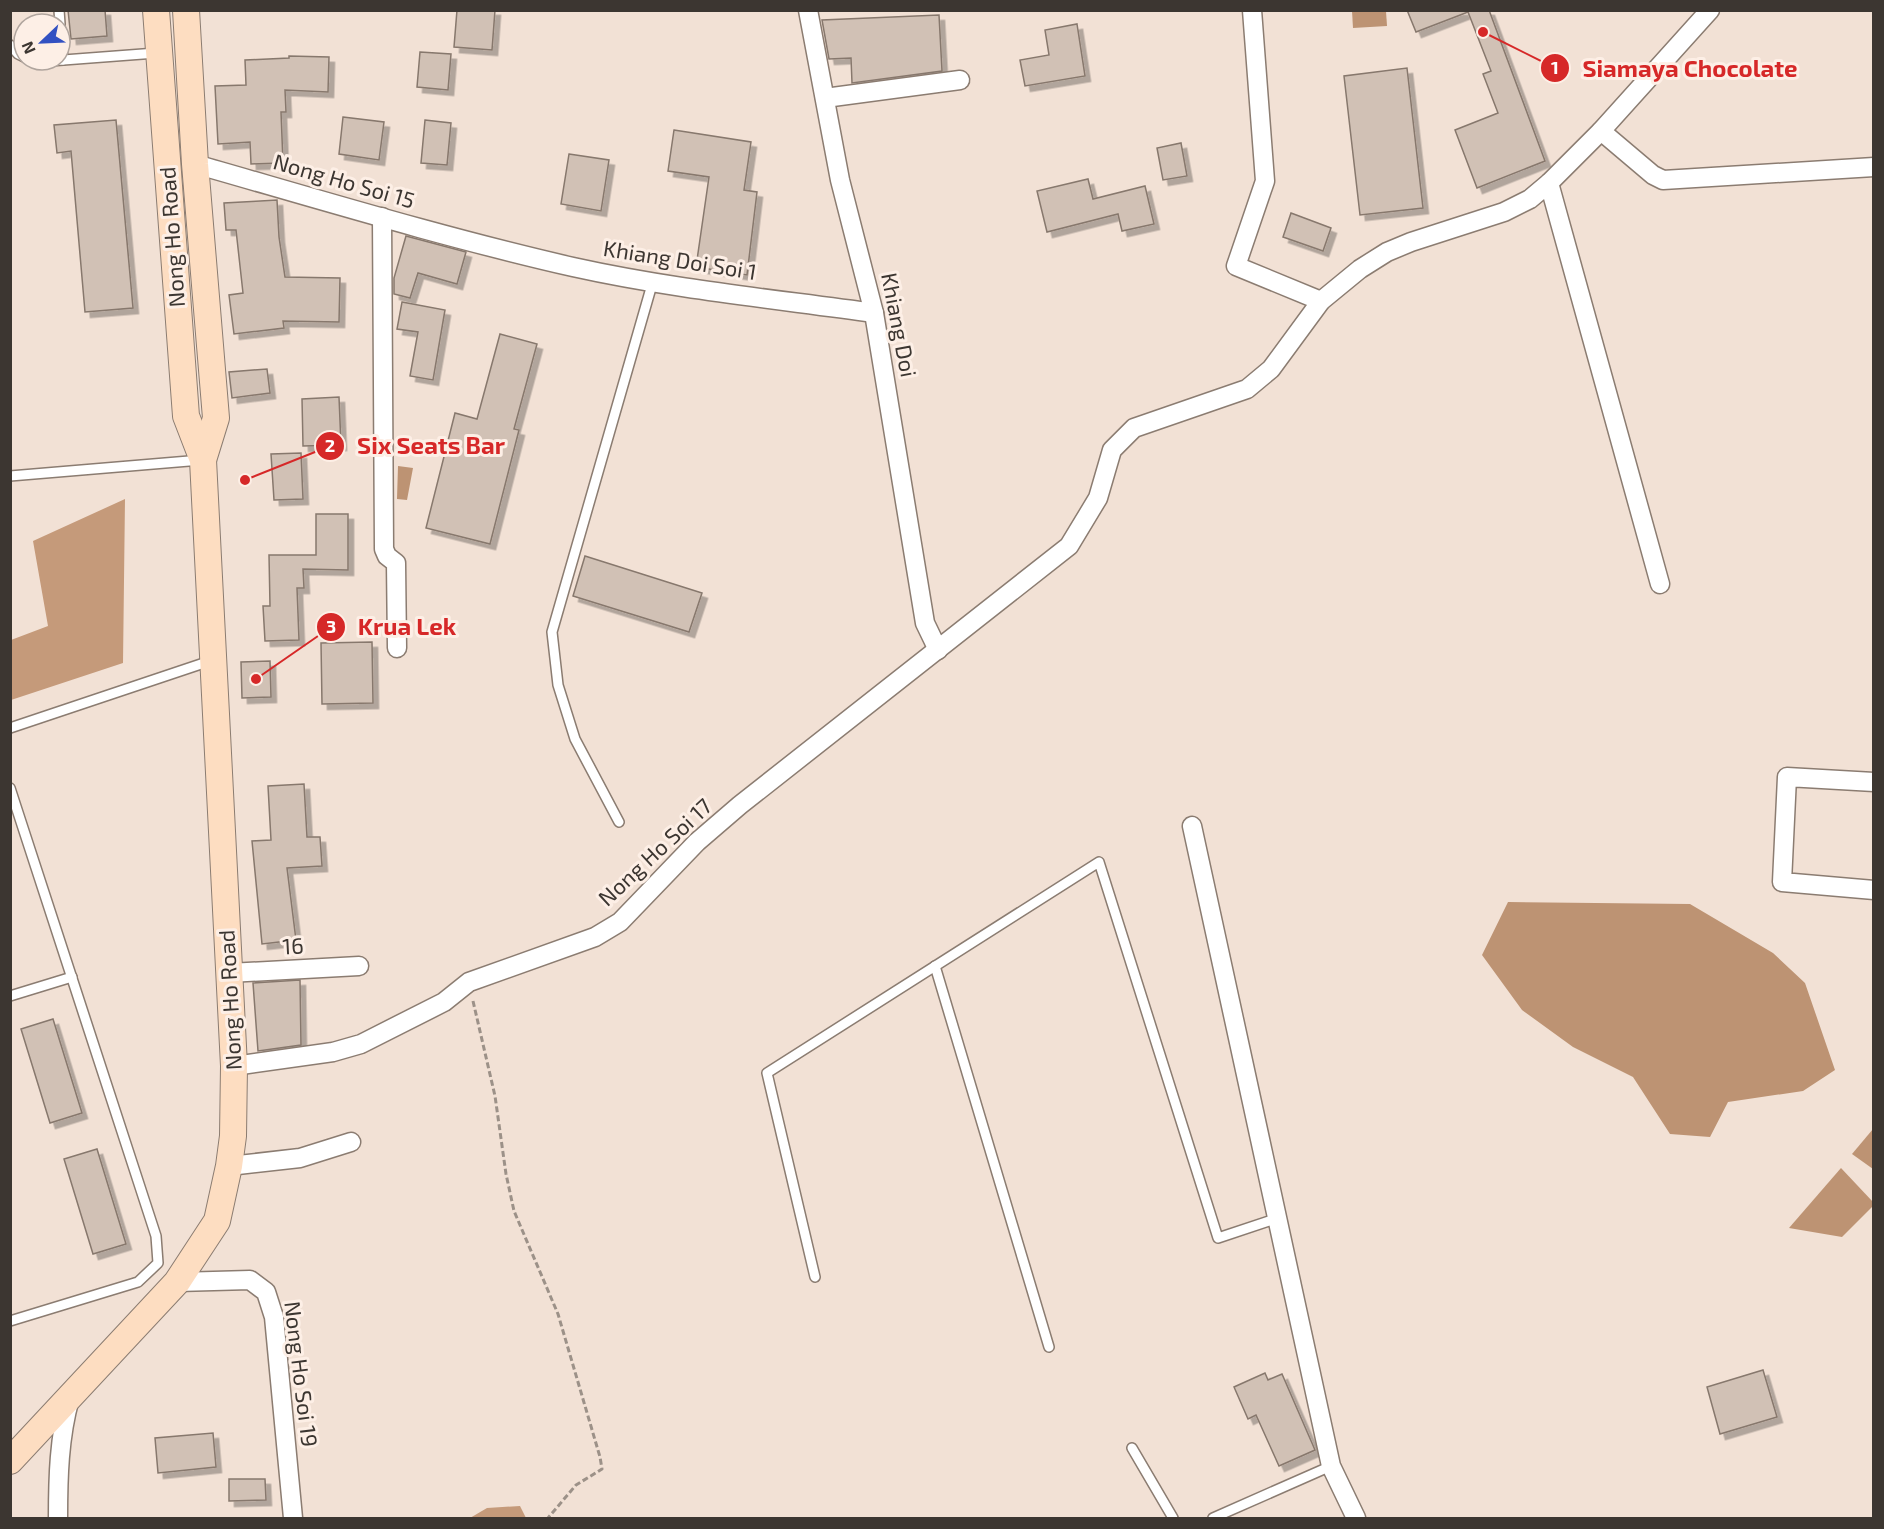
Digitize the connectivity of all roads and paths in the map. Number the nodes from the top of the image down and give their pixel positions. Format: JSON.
{"nodes":[{"id":1,"x":156,"y":10,"type":"edge"},
{"id":2,"x":186,"y":10,"type":"edge"},
{"id":3,"x":808,"y":10,"type":"edge"},
{"id":4,"x":1252,"y":10,"type":"edge"},
{"id":5,"x":1709,"y":11,"type":"edge"},
{"id":6,"x":188,"y":51,"type":"junction"},
{"id":7,"x":159,"y":53,"type":"junction"},
{"id":8,"x":72,"y":59,"type":"edge"},
{"id":9,"x":960,"y":80,"type":"dead end"},
{"id":10,"x":825,"y":98,"type":"junction"},
{"id":11,"x":1601,"y":131,"type":"junction"},
{"id":12,"x":195,"y":164,"type":"junction"},
{"id":13,"x":1874,"y":167,"type":"edge"},
{"id":14,"x":1549,"y":183,"type":"junction"},
{"id":15,"x":382,"y":217,"type":"junction"},
{"id":16,"x":652,"y":281,"type":"junction"},
{"id":17,"x":1322,"y":301,"type":"junction"},
{"id":18,"x":874,"y":313,"type":"junction"},
{"id":19,"x":203,"y":460,"type":"junction"},
{"id":20,"x":10,"y":476,"type":"edge"},
{"id":21,"x":1660,"y":584,"type":"dead end"},
{"id":22,"x":397,"y":648,"type":"dead end"},
{"id":23,"x":938,"y":650,"type":"junction"},
{"id":24,"x":214,"y":659,"type":"junction"},
{"id":25,"x":10,"y":728,"type":"edge"},
{"id":26,"x":1874,"y":782,"type":"edge"},
{"id":27,"x":10,"y":788,"type":"edge"},
{"id":28,"x":619,"y":822,"type":"dead end"},
{"id":29,"x":1191,"y":826,"type":"dead end"},
{"id":30,"x":1874,"y":890,"type":"edge"},
{"id":31,"x":359,"y":966,"type":"dead end"},
{"id":32,"x":935,"y":966,"type":"junction"},
{"id":33,"x":230,"y":973,"type":"junction"},
{"id":34,"x":72,"y":977,"type":"junction"},
{"id":35,"x":469,"y":982,"type":"junction"},
{"id":36,"x":10,"y":996,"type":"edge"},
{"id":37,"x":234,"y":1066,"type":"junction"},
{"id":38,"x":351,"y":1142,"type":"dead end"},
{"id":39,"x":229,"y":1166,"type":"junction"},
{"id":40,"x":1278,"y":1218,"type":"junction"},
{"id":41,"x":815,"y":1277,"type":"dead end"},
{"id":42,"x":177,"y":1282,"type":"junction"},
{"id":43,"x":10,"y":1321,"type":"edge"},
{"id":44,"x":1049,"y":1347,"type":"dead end"},
{"id":45,"x":71,"y":1396,"type":"junction"},
{"id":46,"x":1132,"y":1448,"type":"dead end"},
{"id":47,"x":10,"y":1461,"type":"edge"},
{"id":48,"x":1331,"y":1466,"type":"junction"},
{"id":49,"x":58,"y":1518,"type":"edge"},
{"id":50,"x":293,"y":1518,"type":"edge"},
{"id":51,"x":548,"y":1518,"type":"edge"},
{"id":52,"x":1173,"y":1518,"type":"edge"},
{"id":53,"x":1214,"y":1518,"type":"edge"},
{"id":54,"x":1356,"y":1518,"type":"edge"}],
"edges":[{"from":1,"to":7,"type":"street","name":"Nong Ho Road"},
{"from":2,"to":6,"type":"street","name":"Nong Ho Road"},
{"from":3,"to":10,"type":"street","name":"Khiang Doi"},
{"from":4,"to":17,"type":"street"},
{"from":5,"to":11,"type":"street","name":"Nong Ho Soi 17"},
{"from":6,"to":7,"type":"street"},
{"from":6,"to":12,"type":"street","name":"Nong Ho Road"},
{"from":7,"to":8,"type":"lane"},
{"from":7,"to":19,"type":"street","name":"Nong Ho Road"},
{"from":9,"to":10,"type":"street"},
{"from":10,"to":18,"type":"street","name":"Khiang Doi"},
{"from":11,"to":13,"type":"street"},
{"from":11,"to":14,"type":"street","name":"Nong Ho Soi 17"},
{"from":12,"to":15,"type":"street","name":"Nong Ho Soi 15"},
{"from":12,"to":19,"type":"street","name":"Nong Ho Road"},
{"from":14,"to":17,"type":"street","name":"Nong Ho Soi 17"},
{"from":14,"to":21,"type":"street"},
{"from":15,"to":16,"type":"street","name":"Nong Ho Soi 15"},
{"from":15,"to":22,"type":"street"},
{"from":16,"to":18,"type":"street","name":"Khiang Doi Soi 1"},
{"from":16,"to":28,"type":"lane"},
{"from":17,"to":23,"type":"street","name":"Nong Ho Soi 17"},
{"from":18,"to":23,"type":"street","name":"Khiang Doi"},
{"from":19,"to":20,"type":"lane"},
{"from":19,"to":24,"type":"street","name":"Nong Ho Road"},
{"from":23,"to":35,"type":"street","name":"Nong Ho Soi 17"},
{"from":24,"to":25,"type":"lane"},
{"from":24,"to":33,"type":"street","name":"Nong Ho Road"},
{"from":26,"to":30,"type":"street"},
{"from":27,"to":34,"type":"lane"},
{"from":29,"to":40,"type":"street"},
{"from":31,"to":33,"type":"street","name":"16"},
{"from":32,"to":40,"type":"lane"},
{"from":32,"to":41,"type":"lane"},
{"from":32,"to":44,"type":"lane"},
{"from":33,"to":37,"type":"street","name":"Nong Ho Road"},
{"from":34,"to":36,"type":"lane"},
{"from":34,"to":43,"type":"lane"},
{"from":35,"to":37,"type":"street","name":"Nong Ho Soi 17"},
{"from":35,"to":51,"type":"path"},
{"from":37,"to":39,"type":"street","name":"Nong Ho Road"},
{"from":38,"to":39,"type":"street"},
{"from":39,"to":42,"type":"street","name":"Nong Ho Road"},
{"from":40,"to":48,"type":"street"},
{"from":42,"to":45,"type":"street","name":"Nong Ho Road"},
{"from":42,"to":50,"type":"street","name":"Nong Ho Soi 19"},
{"from":45,"to":47,"type":"street","name":"Nong Ho Road"},
{"from":45,"to":49,"type":"street"},
{"from":46,"to":52,"type":"lane"},
{"from":48,"to":53,"type":"lane"},
{"from":48,"to":54,"type":"street"}]}
